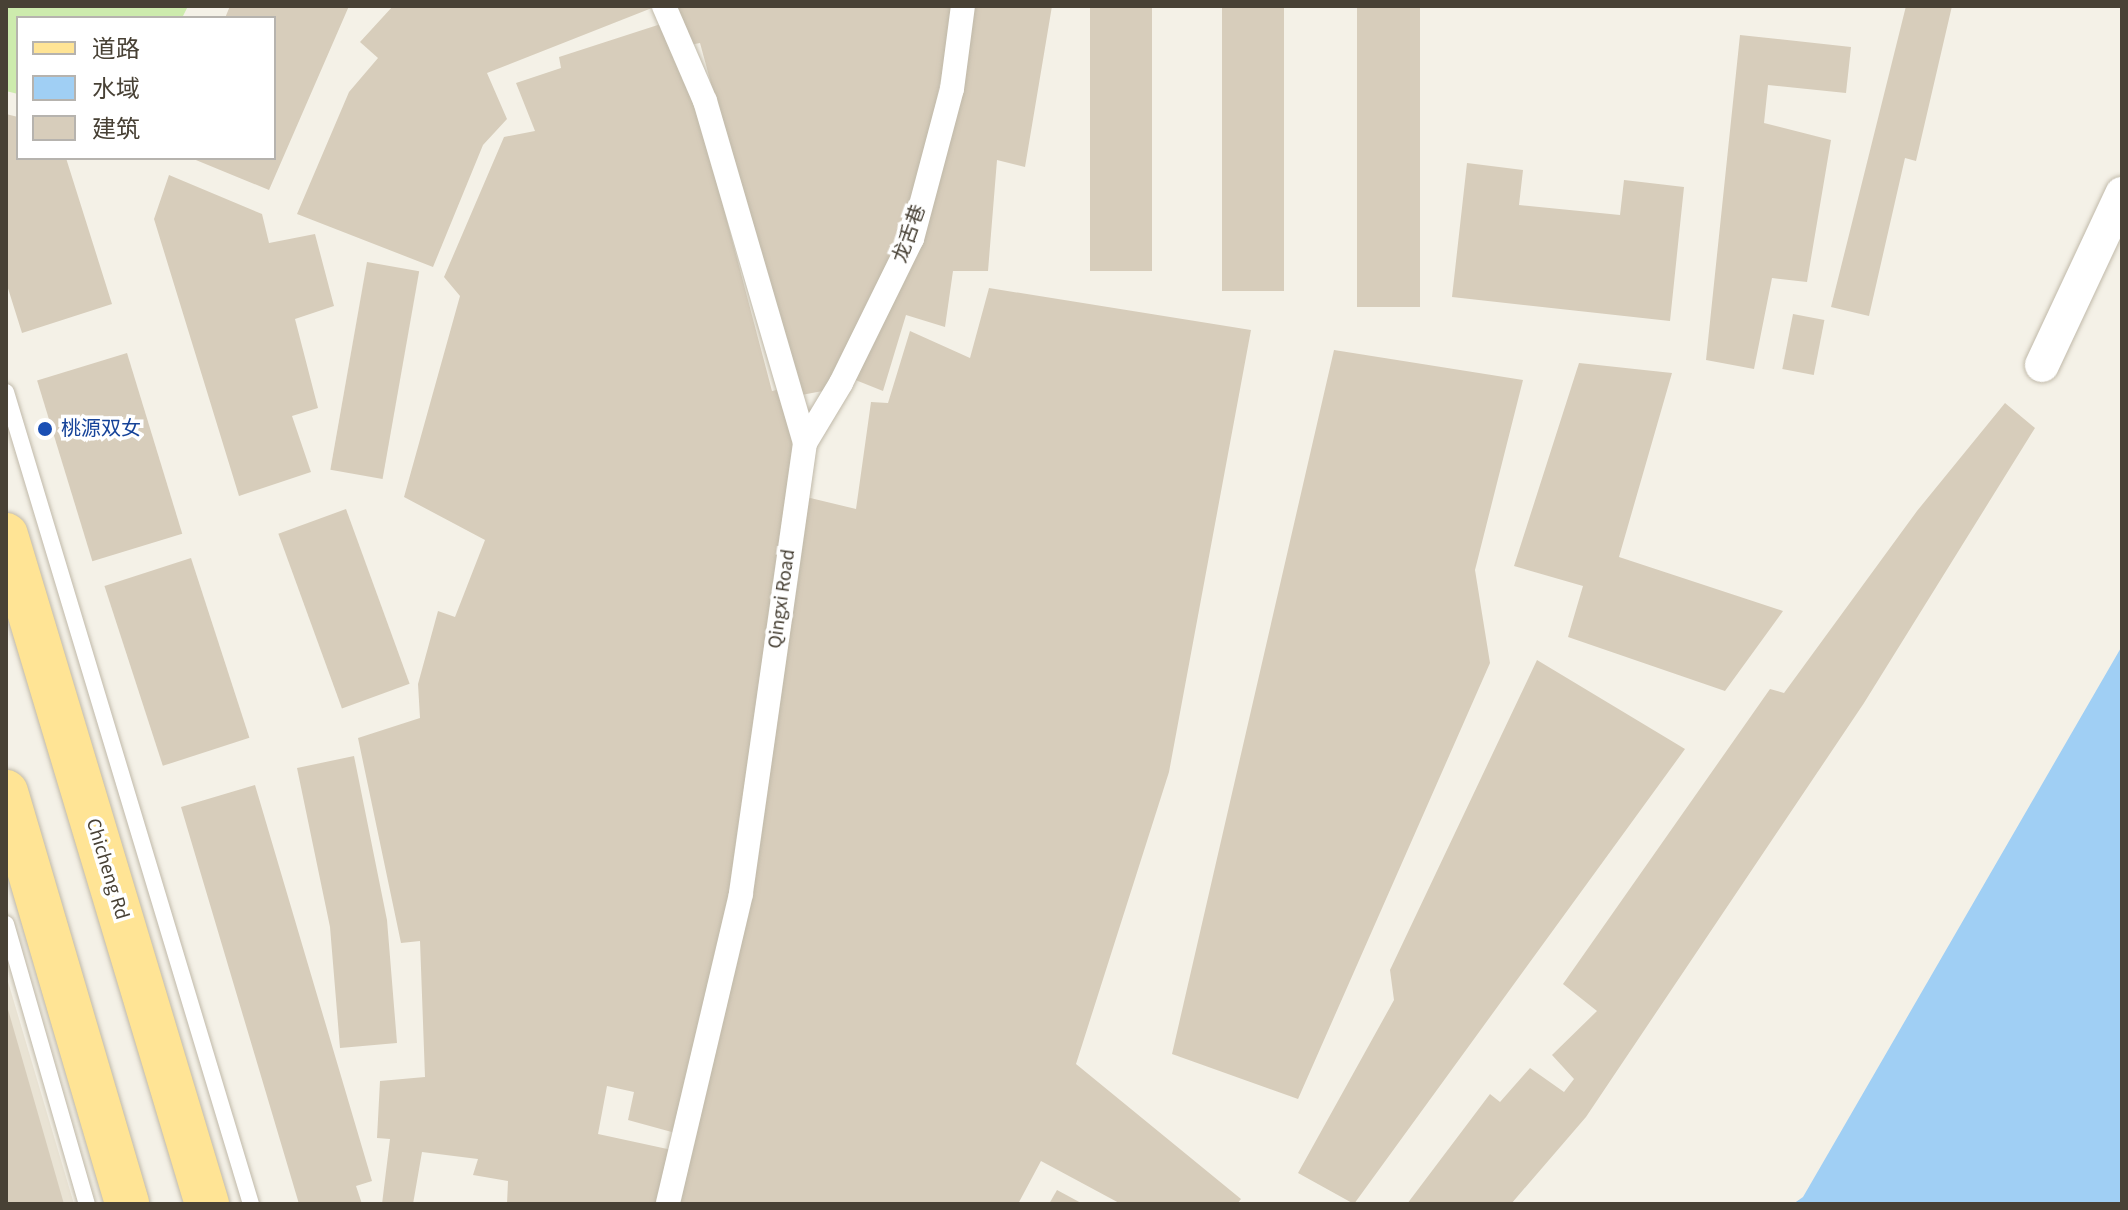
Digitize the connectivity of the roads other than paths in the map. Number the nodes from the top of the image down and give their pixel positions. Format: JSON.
{"nodes":[{"id":1,"x":664,"y":6,"type":"edge"},
{"id":2,"x":963,"y":6,"type":"edge"},
{"id":3,"x":2122,"y":194,"type":"edge"},
{"id":4,"x":2042,"y":365,"type":"dead end"},
{"id":5,"x":6,"y":392,"type":"edge"},
{"id":6,"x":805,"y":443,"type":"junction"},
{"id":7,"x":6,"y":535,"type":"edge"},
{"id":8,"x":6,"y":792,"type":"edge"},
{"id":9,"x":18,"y":873,"type":"edge"},
{"id":10,"x":6,"y":924,"type":"edge"},
{"id":11,"x":87,"y":1204,"type":"edge"},
{"id":12,"x":127,"y":1204,"type":"edge"},
{"id":13,"x":207,"y":1204,"type":"edge"},
{"id":14,"x":251,"y":1204,"type":"edge"},
{"id":15,"x":668,"y":1204,"type":"edge"}],
"edges":[{"from":1,"to":6,"type":"street","name":"Qingxi Road"},
{"from":2,"to":6,"type":"street","name":"龙舌巷"},
{"from":3,"to":4,"type":"street"},
{"from":5,"to":14,"type":"lane"},
{"from":6,"to":15,"type":"street","name":"Qingxi Road"},
{"from":7,"to":13,"type":"main road","name":"Chicheng Rd"},
{"from":8,"to":9,"type":"main road"},
{"from":9,"to":12,"type":"main road"},
{"from":10,"to":11,"type":"lane"}]}
